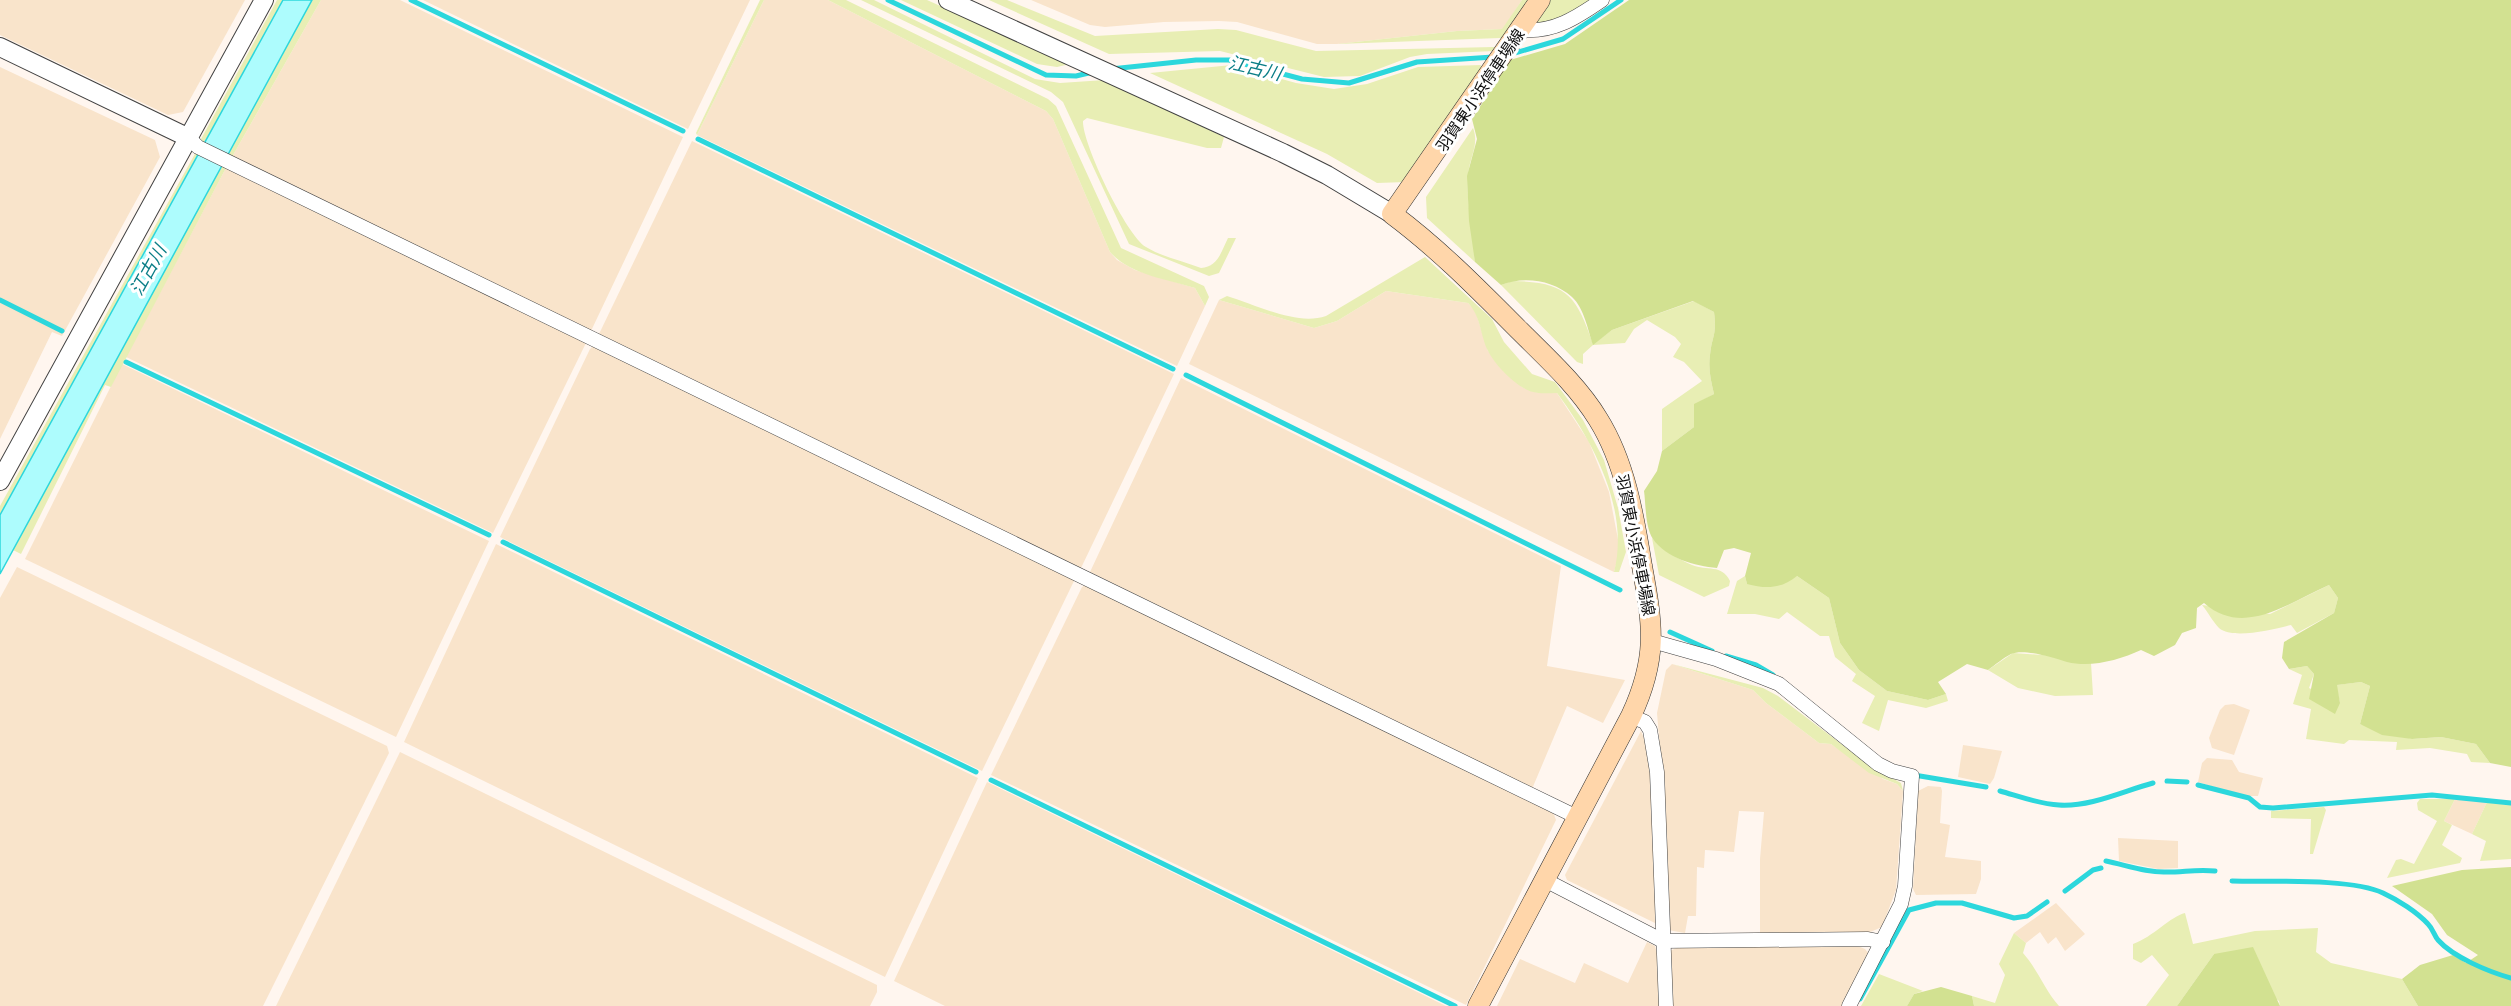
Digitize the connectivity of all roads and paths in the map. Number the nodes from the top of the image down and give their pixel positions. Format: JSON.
{"nodes":[{"id":1,"x":264,"y":0,"type":"edge"},
{"id":2,"x":948,"y":0,"type":"edge"},
{"id":3,"x":1540,"y":0,"type":"edge"},
{"id":4,"x":1602,"y":0,"type":"edge"},
{"id":5,"x":1521,"y":30,"type":"junction"},
{"id":6,"x":0,"y":47,"type":"edge"},
{"id":7,"x":193,"y":142,"type":"junction"},
{"id":8,"x":1392,"y":214,"type":"junction"},
{"id":9,"x":0,"y":480,"type":"edge"},
{"id":10,"x":1652,"y":641,"type":"junction"},
{"id":11,"x":1631,"y":716,"type":"junction"},
{"id":12,"x":1577,"y":817,"type":"junction"},
{"id":13,"x":1543,"y":879,"type":"junction"},
{"id":14,"x":1663,"y":941,"type":"junction"},
{"id":15,"x":1883,"y":942,"type":"junction"},
{"id":16,"x":1478,"y":1006,"type":"edge"},
{"id":17,"x":1666,"y":1006,"type":"edge"},
{"id":18,"x":1849,"y":1006,"type":"edge"}],
"edges":[{"from":1,"to":7,"type":"street"},
{"from":2,"to":8,"type":"street"},
{"from":3,"to":5,"type":"main road","name":"羽賀東小浜停車場線"},
{"from":4,"to":5,"type":"street"},
{"from":5,"to":8,"type":"main road","name":"羽賀東小浜停車場線"},
{"from":6,"to":7,"type":"street"},
{"from":7,"to":9,"type":"street"},
{"from":7,"to":12,"type":"street"},
{"from":8,"to":10,"type":"main road","name":"羽賀東小浜停車場線"},
{"from":10,"to":11,"type":"main road","name":"羽賀東小浜停車場線"},
{"from":10,"to":15,"type":"street"},
{"from":11,"to":12,"type":"main road","name":"羽賀東小浜停車場線"},
{"from":11,"to":14,"type":"street"},
{"from":12,"to":13,"type":"main road","name":"羽賀東小浜停車場線"},
{"from":13,"to":14,"type":"street"},
{"from":13,"to":16,"type":"main road","name":"羽賀東小浜停車場線"},
{"from":14,"to":15,"type":"street"},
{"from":14,"to":17,"type":"street"},
{"from":15,"to":18,"type":"street"}]}
